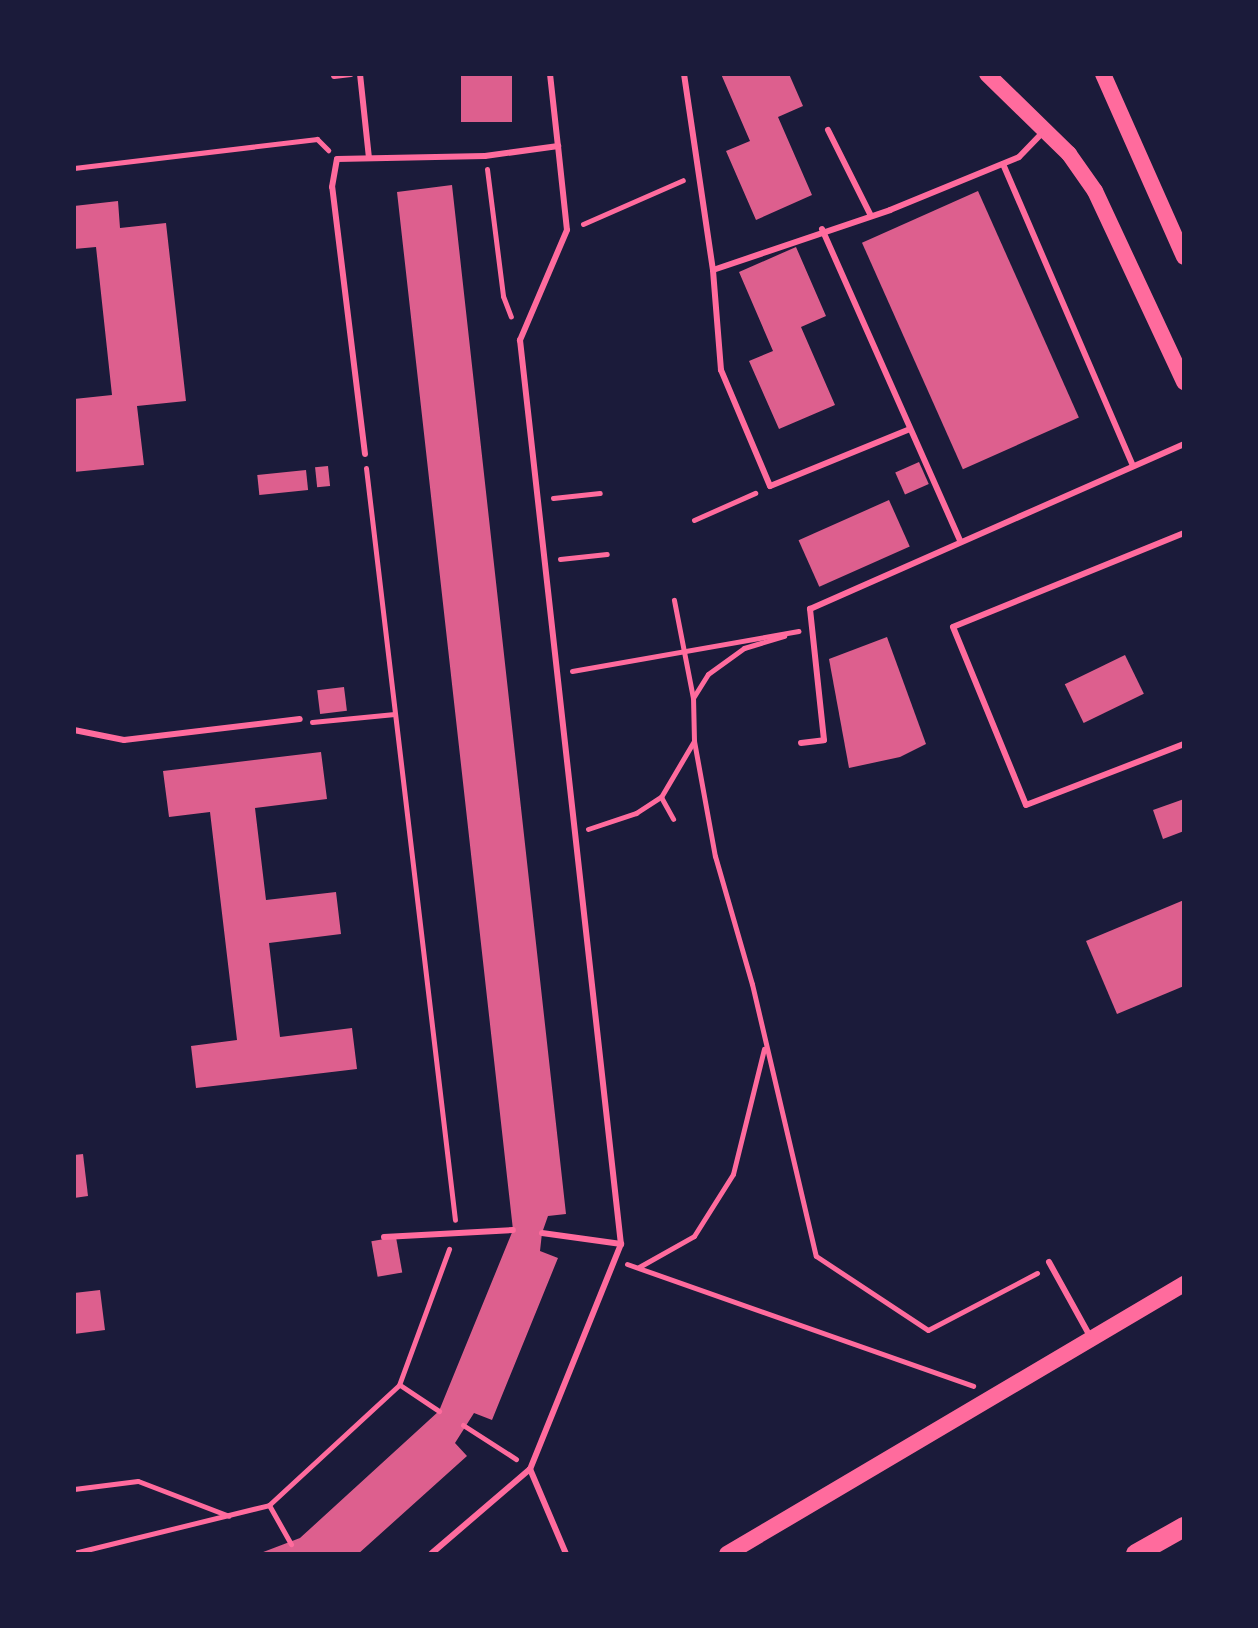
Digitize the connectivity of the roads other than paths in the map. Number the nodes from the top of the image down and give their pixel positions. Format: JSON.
{"nodes":[{"id":1,"x":351,"y":74,"type":"edge"},
{"id":2,"x":360,"y":74,"type":"edge"},
{"id":3,"x":550,"y":74,"type":"edge"},
{"id":4,"x":684,"y":74,"type":"edge"},
{"id":5,"x":987,"y":74,"type":"edge"},
{"id":6,"x":1103,"y":74,"type":"edge"},
{"id":7,"x":334,"y":76,"type":"edge"},
{"id":8,"x":828,"y":130,"type":"dead end"},
{"id":9,"x":1045,"y":130,"type":"junction"},
{"id":10,"x":558,"y":146,"type":"junction"},
{"id":11,"x":369,"y":158,"type":"junction"},
{"id":12,"x":1003,"y":164,"type":"junction"},
{"id":13,"x":871,"y":216,"type":"junction"},
{"id":14,"x":822,"y":229,"type":"junction"},
{"id":15,"x":1184,"y":257,"type":"edge"},
{"id":16,"x":713,"y":270,"type":"junction"},
{"id":17,"x":1184,"y":382,"type":"edge"},
{"id":18,"x":910,"y":429,"type":"junction"},
{"id":19,"x":1184,"y":444,"type":"edge"},
{"id":20,"x":365,"y":454,"type":"road end"},
{"id":21,"x":1132,"y":464,"type":"junction"},
{"id":22,"x":1184,"y":533,"type":"edge"},
{"id":23,"x":960,"y":541,"type":"junction"},
{"id":24,"x":300,"y":719,"type":"road end"},
{"id":25,"x":74,"y":730,"type":"edge"},
{"id":26,"x":124,"y":740,"type":"junction"},
{"id":27,"x":801,"y":743,"type":"dead end"},
{"id":28,"x":1184,"y":744,"type":"edge"},
{"id":29,"x":125,"y":749,"type":"dead end"},
{"id":30,"x":513,"y":1230,"type":"dead end"},
{"id":31,"x":542,"y":1233,"type":"dead end"},
{"id":32,"x":384,"y":1237,"type":"dead end"},
{"id":33,"x":621,"y":1244,"type":"junction"},
{"id":34,"x":1050,"y":1264,"type":"road end"},
{"id":35,"x":1184,"y":1284,"type":"edge"},
{"id":36,"x":1091,"y":1338,"type":"junction"},
{"id":37,"x":530,"y":1469,"type":"junction"},
{"id":38,"x":1184,"y":1527,"type":"edge"},
{"id":39,"x":431,"y":1554,"type":"edge"},
{"id":40,"x":566,"y":1554,"type":"edge"},
{"id":41,"x":727,"y":1554,"type":"edge"},
{"id":42,"x":1136,"y":1554,"type":"edge"}],
"edges":[{"from":1,"to":7,"type":"lane"},
{"from":2,"to":11,"type":"lane"},
{"from":3,"to":10,"type":"lane"},
{"from":4,"to":16,"type":"lane"},
{"from":5,"to":9,"type":"main road"},
{"from":6,"to":15,"type":"main road"},
{"from":8,"to":13,"type":"lane"},
{"from":9,"to":12,"type":"lane"},
{"from":9,"to":17,"type":"main road"},
{"from":10,"to":11,"type":"lane"},
{"from":10,"to":33,"type":"lane"},
{"from":11,"to":20,"type":"lane"},
{"from":12,"to":13,"type":"lane"},
{"from":12,"to":21,"type":"lane"},
{"from":13,"to":14,"type":"lane"},
{"from":14,"to":16,"type":"lane"},
{"from":14,"to":18,"type":"lane"},
{"from":16,"to":18,"type":"lane"},
{"from":18,"to":23,"type":"lane"},
{"from":19,"to":21,"type":"lane"},
{"from":21,"to":23,"type":"lane"},
{"from":22,"to":28,"type":"lane"},
{"from":23,"to":27,"type":"lane"},
{"from":24,"to":26,"type":"lane"},
{"from":25,"to":26,"type":"lane"},
{"from":26,"to":29,"type":"lane"},
{"from":30,"to":32,"type":"lane"},
{"from":31,"to":33,"type":"lane"},
{"from":33,"to":37,"type":"lane"},
{"from":34,"to":36,"type":"lane"},
{"from":35,"to":36,"type":"main road"},
{"from":36,"to":41,"type":"main road"},
{"from":37,"to":39,"type":"lane"},
{"from":37,"to":40,"type":"lane"},
{"from":38,"to":42,"type":"main road"}]}
